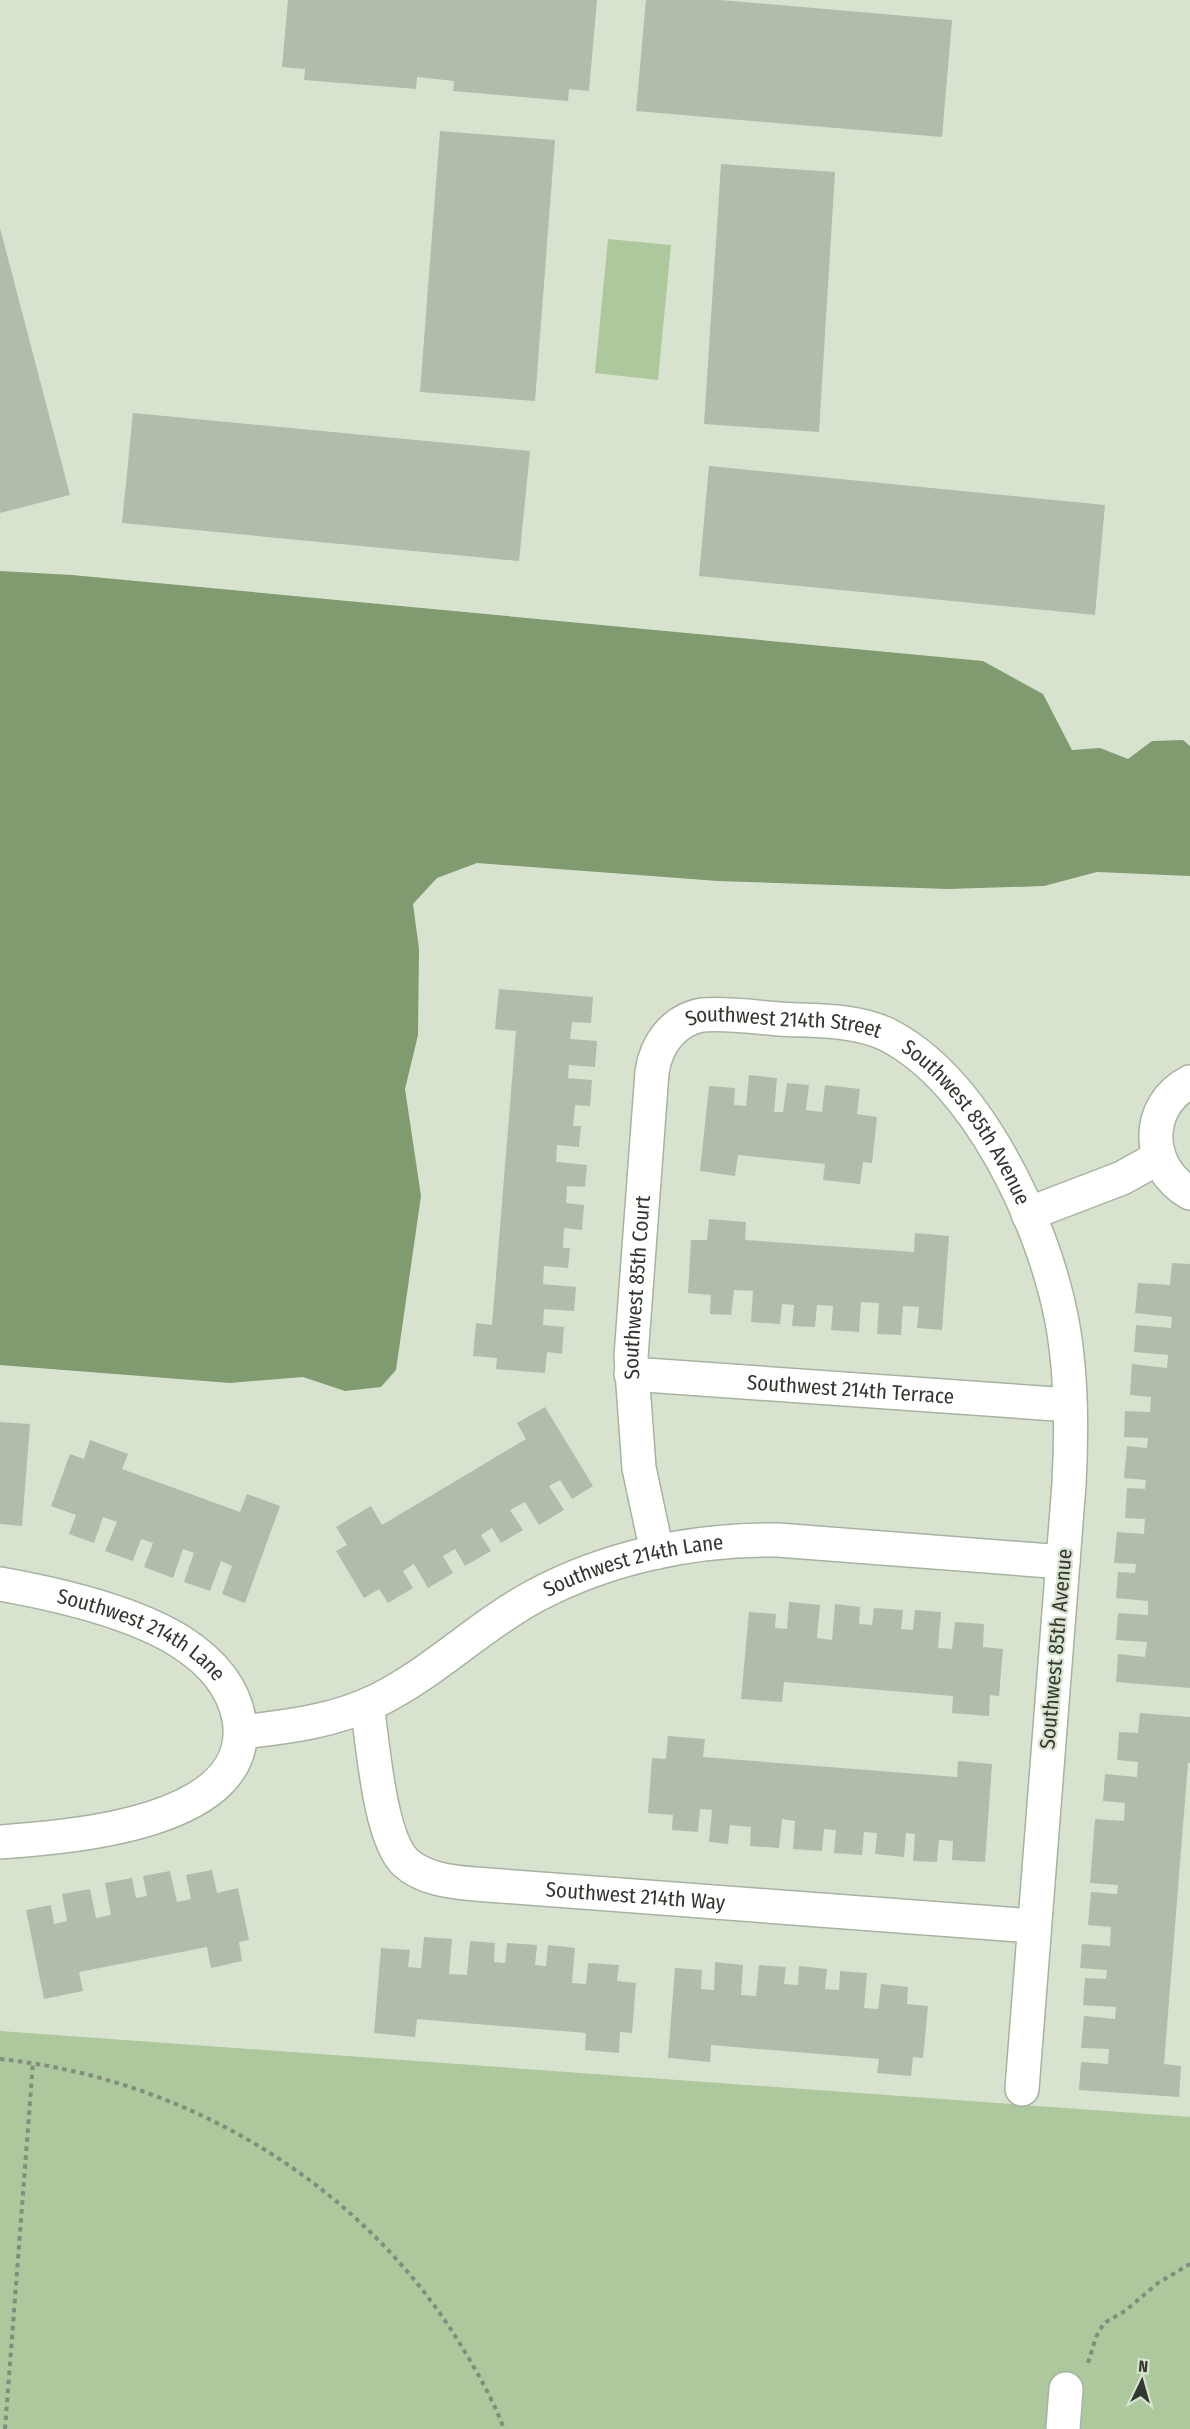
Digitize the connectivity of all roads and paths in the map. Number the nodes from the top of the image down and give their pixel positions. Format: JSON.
{"nodes":[{"id":1,"x":675,"y":1028,"type":"joint"},
{"id":2,"x":895,"y":1039,"type":"joint"},
{"id":3,"x":1190,"y":1083,"type":"edge"},
{"id":4,"x":1158,"y":1158,"type":"junction"},
{"id":5,"x":1190,"y":1193,"type":"edge"},
{"id":6,"x":1028,"y":1214,"type":"junction"},
{"id":7,"x":631,"y":1374,"type":"junction"},
{"id":8,"x":1070,"y":1405,"type":"junction"},
{"id":9,"x":657,"y":1552,"type":"junction"},
{"id":10,"x":1063,"y":1562,"type":"junction"},
{"id":11,"x":0,"y":1584,"type":"edge"},
{"id":12,"x":367,"y":1705,"type":"junction"},
{"id":13,"x":241,"y":1732,"type":"junction"},
{"id":14,"x":0,"y":1842,"type":"edge"},
{"id":15,"x":1033,"y":1926,"type":"junction"},
{"id":16,"x":0,"y":2060,"type":"edge"},
{"id":17,"x":33,"y":2063,"type":"junction"},
{"id":18,"x":1022,"y":2089,"type":"dead end"},
{"id":19,"x":1190,"y":2264,"type":"edge"},
{"id":20,"x":1066,"y":2389,"type":"joint"},
{"id":21,"x":5,"y":2429,"type":"edge"},
{"id":22,"x":504,"y":2429,"type":"edge"},
{"id":23,"x":1063,"y":2429,"type":"edge"}],
"edges":[{"from":1,"to":2,"type":"street","name":"Southwest 214th Street"},
{"from":1,"to":7,"type":"street","name":"Southwest 85th Court"},
{"from":2,"to":6,"type":"street","name":"Southwest 85th Avenue"},
{"from":3,"to":4,"type":"street"},
{"from":4,"to":5,"type":"street"},
{"from":4,"to":6,"type":"street","name":"Southwest 85th Avenue"},
{"from":6,"to":8,"type":"street","name":"Southwest 85th Avenue"},
{"from":7,"to":8,"type":"street","name":"Southwest 214th Terrace"},
{"from":7,"to":9,"type":"street","name":"Southwest 85th Court"},
{"from":8,"to":10,"type":"street","name":"Southwest 85th Avenue"},
{"from":9,"to":10,"type":"street","name":"Southwest 214th Lane"},
{"from":9,"to":12,"type":"street","name":"Southwest 214th Lane"},
{"from":10,"to":15,"type":"street","name":"Southwest 85th Avenue"},
{"from":11,"to":13,"type":"street","name":"Southwest 214th Lane"},
{"from":12,"to":13,"type":"street","name":"Southwest 214th Lane"},
{"from":12,"to":15,"type":"street","name":"Southwest 214th Way"},
{"from":13,"to":14,"type":"street","name":"Southwest 214th Lane"},
{"from":15,"to":18,"type":"street","name":"Southwest 85th Avenue"},
{"from":16,"to":17,"type":"path"},
{"from":17,"to":21,"type":"path"},
{"from":17,"to":22,"type":"path"},
{"from":19,"to":20,"type":"path"},
{"from":20,"to":23,"type":"street"}]}
